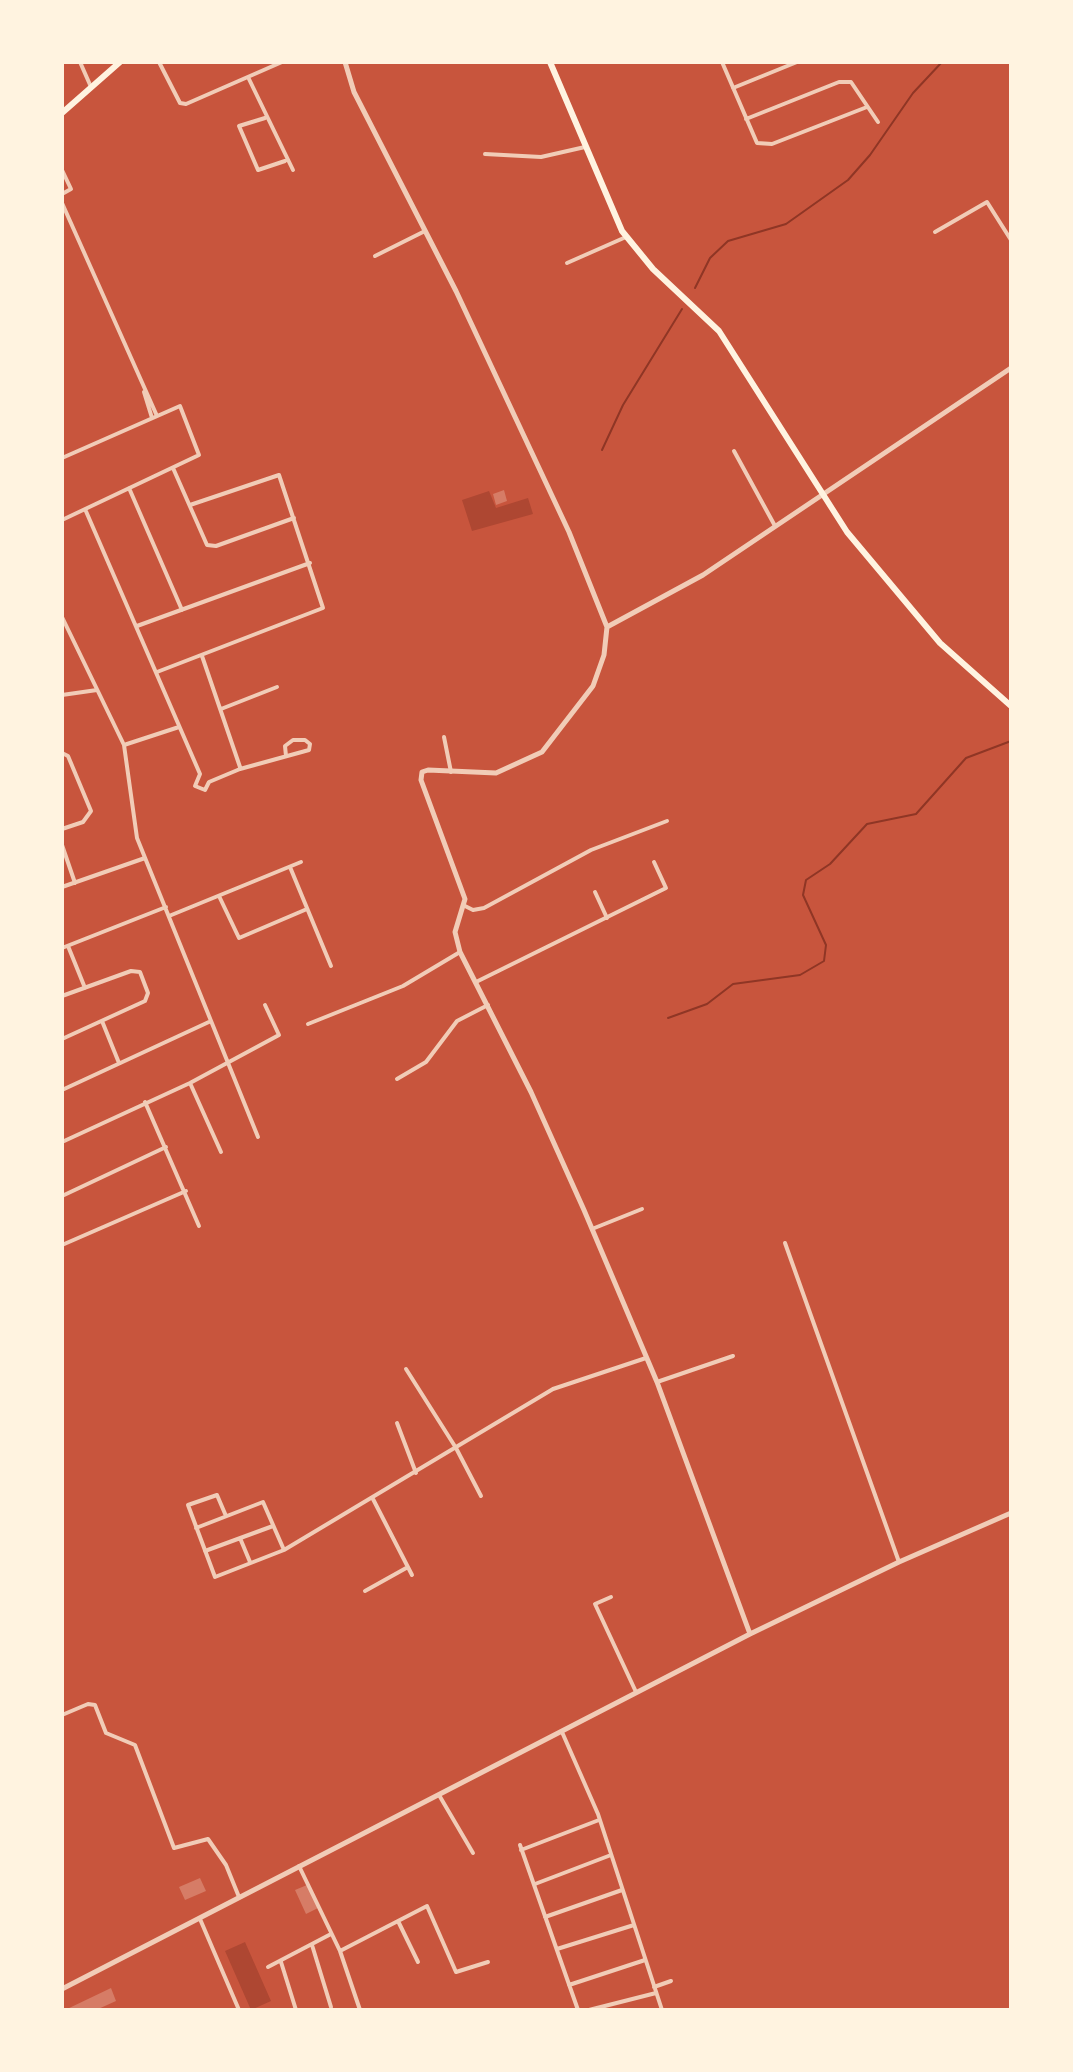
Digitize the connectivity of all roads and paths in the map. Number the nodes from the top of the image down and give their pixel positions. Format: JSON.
{"nodes":[{"id":1,"x":80,"y":62,"type":"edge"},
{"id":2,"x":120,"y":62,"type":"edge"},
{"id":3,"x":159,"y":62,"type":"edge"},
{"id":4,"x":282,"y":62,"type":"edge"},
{"id":5,"x":345,"y":62,"type":"edge"},
{"id":6,"x":550,"y":62,"type":"edge"},
{"id":7,"x":722,"y":62,"type":"edge"},
{"id":8,"x":797,"y":62,"type":"edge"},
{"id":9,"x":248,"y":77,"type":"junction"},
{"id":10,"x":91,"y":87,"type":"junction"},
{"id":11,"x":733,"y":88,"type":"junction"},
{"id":12,"x":867,"y":107,"type":"junction"},
{"id":13,"x":62,"y":113,"type":"edge"},
{"id":14,"x":265,"y":118,"type":"junction"},
{"id":15,"x":746,"y":119,"type":"junction"},
{"id":16,"x":878,"y":122,"type":"dead end"},
{"id":17,"x":585,"y":147,"type":"junction"},
{"id":18,"x":485,"y":154,"type":"dead end"},
{"id":19,"x":285,"y":161,"type":"junction"},
{"id":20,"x":62,"y":170,"type":"edge"},
{"id":21,"x":293,"y":170,"type":"dead end"},
{"id":22,"x":62,"y":194,"type":"edge"},
{"id":23,"x":62,"y":203,"type":"edge"},
{"id":24,"x":425,"y":231,"type":"junction"},
{"id":25,"x":935,"y":232,"type":"dead end"},
{"id":26,"x":626,"y":237,"type":"junction"},
{"id":27,"x":1011,"y":240,"type":"edge"},
{"id":28,"x":375,"y":256,"type":"dead end"},
{"id":29,"x":567,"y":263,"type":"dead end"},
{"id":30,"x":1011,"y":368,"type":"edge"},
{"id":31,"x":155,"y":417,"type":"junction"},
{"id":32,"x":734,"y":451,"type":"dead end"},
{"id":33,"x":62,"y":458,"type":"edge"},
{"id":34,"x":173,"y":468,"type":"junction"},
{"id":35,"x":129,"y":488,"type":"junction"},
{"id":36,"x":821,"y":497,"type":"junction"},
{"id":37,"x":190,"y":505,"type":"junction"},
{"id":38,"x":85,"y":509,"type":"junction"},
{"id":39,"x":294,"y":518,"type":"junction"},
{"id":40,"x":62,"y":520,"type":"edge"},
{"id":41,"x":775,"y":526,"type":"junction"},
{"id":42,"x":310,"y":563,"type":"junction"},
{"id":43,"x":182,"y":610,"type":"junction"},
{"id":44,"x":62,"y":617,"type":"edge"},
{"id":45,"x":137,"y":626,"type":"junction"},
{"id":46,"x":607,"y":627,"type":"junction"},
{"id":47,"x":202,"y":656,"type":"junction"},
{"id":48,"x":157,"y":672,"type":"junction"},
{"id":49,"x":277,"y":687,"type":"dead end"},
{"id":50,"x":97,"y":690,"type":"junction"},
{"id":51,"x":62,"y":695,"type":"edge"},
{"id":52,"x":1011,"y":706,"type":"edge"},
{"id":53,"x":221,"y":709,"type":"junction"},
{"id":54,"x":179,"y":727,"type":"junction"},
{"id":55,"x":444,"y":737,"type":"dead end"},
{"id":56,"x":124,"y":745,"type":"junction"},
{"id":57,"x":62,"y":753,"type":"edge"},
{"id":58,"x":286,"y":756,"type":"junction"},
{"id":59,"x":240,"y":769,"type":"junction"},
{"id":60,"x":451,"y":772,"type":"junction"},
{"id":61,"x":200,"y":774,"type":"junction"},
{"id":62,"x":209,"y":782,"type":"junction"},
{"id":63,"x":667,"y":821,"type":"dead end"},
{"id":64,"x":62,"y":829,"type":"edge"},
{"id":65,"x":62,"y":845,"type":"edge"},
{"id":66,"x":145,"y":858,"type":"junction"},
{"id":67,"x":301,"y":862,"type":"dead end"},
{"id":68,"x":654,"y":862,"type":"dead end"},
{"id":69,"x":290,"y":867,"type":"junction"},
{"id":70,"x":75,"y":883,"type":"junction"},
{"id":71,"x":62,"y":887,"type":"edge"},
{"id":72,"x":595,"y":892,"type":"dead end"},
{"id":73,"x":219,"y":896,"type":"junction"},
{"id":74,"x":465,"y":906,"type":"junction"},
{"id":75,"x":166,"y":907,"type":"junction"},
{"id":76,"x":307,"y":909,"type":"junction"},
{"id":77,"x":169,"y":916,"type":"junction"},
{"id":78,"x":607,"y":918,"type":"junction"},
{"id":79,"x":65,"y":947,"type":"edge"},
{"id":80,"x":460,"y":952,"type":"junction"},
{"id":81,"x":331,"y":966,"type":"dead end"},
{"id":82,"x":476,"y":982,"type":"junction"},
{"id":83,"x":85,"y":988,"type":"junction"},
{"id":84,"x":62,"y":996,"type":"edge"},
{"id":85,"x":265,"y":1005,"type":"dead end"},
{"id":86,"x":488,"y":1005,"type":"junction"},
{"id":87,"x":102,"y":1021,"type":"junction"},
{"id":88,"x":211,"y":1021,"type":"junction"},
{"id":89,"x":308,"y":1024,"type":"dead end"},
{"id":90,"x":62,"y":1039,"type":"edge"},
{"id":91,"x":228,"y":1062,"type":"junction"},
{"id":92,"x":119,"y":1063,"type":"junction"},
{"id":93,"x":397,"y":1079,"type":"dead end"},
{"id":94,"x":190,"y":1083,"type":"junction"},
{"id":95,"x":62,"y":1090,"type":"edge"},
{"id":96,"x":145,"y":1102,"type":"junction"},
{"id":97,"x":258,"y":1137,"type":"dead end"},
{"id":98,"x":62,"y":1142,"type":"edge"},
{"id":99,"x":166,"y":1147,"type":"junction"},
{"id":100,"x":221,"y":1152,"type":"dead end"},
{"id":101,"x":186,"y":1191,"type":"junction"},
{"id":102,"x":62,"y":1196,"type":"edge"},
{"id":103,"x":642,"y":1209,"type":"dead end"},
{"id":104,"x":199,"y":1226,"type":"dead end"},
{"id":105,"x":592,"y":1229,"type":"junction"},
{"id":106,"x":785,"y":1243,"type":"dead end"},
{"id":107,"x":62,"y":1245,"type":"edge"},
{"id":108,"x":733,"y":1356,"type":"dead end"},
{"id":109,"x":646,"y":1358,"type":"junction"},
{"id":110,"x":406,"y":1369,"type":"dead end"},
{"id":111,"x":657,"y":1382,"type":"junction"},
{"id":112,"x":397,"y":1423,"type":"dead end"},
{"id":113,"x":456,"y":1448,"type":"junction"},
{"id":114,"x":416,"y":1473,"type":"junction"},
{"id":115,"x":481,"y":1496,"type":"dead end"},
{"id":116,"x":373,"y":1499,"type":"junction"},
{"id":117,"x":1011,"y":1513,"type":"edge"},
{"id":118,"x":226,"y":1516,"type":"junction"},
{"id":119,"x":273,"y":1526,"type":"junction"},
{"id":120,"x":196,"y":1528,"type":"junction"},
{"id":121,"x":240,"y":1538,"type":"junction"},
{"id":122,"x":284,"y":1550,"type":"junction"},
{"id":123,"x":205,"y":1551,"type":"junction"},
{"id":124,"x":899,"y":1562,"type":"junction"},
{"id":125,"x":250,"y":1563,"type":"junction"},
{"id":126,"x":408,"y":1567,"type":"junction"},
{"id":127,"x":412,"y":1575,"type":"dead end"},
{"id":128,"x":365,"y":1591,"type":"dead end"},
{"id":129,"x":611,"y":1597,"type":"dead end"},
{"id":130,"x":750,"y":1634,"type":"junction"},
{"id":131,"x":636,"y":1692,"type":"junction"},
{"id":132,"x":62,"y":1715,"type":"edge"},
{"id":133,"x":561,"y":1729,"type":"junction"},
{"id":134,"x":439,"y":1795,"type":"junction"},
{"id":135,"x":599,"y":1820,"type":"junction"},
{"id":136,"x":473,"y":1853,"type":"dead end"},
{"id":137,"x":611,"y":1855,"type":"junction"},
{"id":138,"x":299,"y":1866,"type":"junction"},
{"id":139,"x":534,"y":1884,"type":"junction"},
{"id":140,"x":622,"y":1890,"type":"junction"},
{"id":141,"x":239,"y":1898,"type":"junction"},
{"id":142,"x":545,"y":1917,"type":"junction"},
{"id":143,"x":200,"y":1919,"type":"junction"},
{"id":144,"x":398,"y":1921,"type":"junction"},
{"id":145,"x":634,"y":1925,"type":"junction"},
{"id":146,"x":331,"y":1934,"type":"junction"},
{"id":147,"x":312,"y":1945,"type":"junction"},
{"id":148,"x":557,"y":1949,"type":"junction"},
{"id":149,"x":340,"y":1951,"type":"junction"},
{"id":150,"x":645,"y":1960,"type":"junction"},
{"id":151,"x":281,"y":1962,"type":"junction"},
{"id":152,"x":418,"y":1962,"type":"dead end"},
{"id":153,"x":488,"y":1962,"type":"dead end"},
{"id":154,"x":268,"y":1967,"type":"dead end"},
{"id":155,"x":671,"y":1981,"type":"dead end"},
{"id":156,"x":569,"y":1985,"type":"junction"},
{"id":157,"x":62,"y":1989,"type":"edge"},
{"id":158,"x":655,"y":1990,"type":"junction"},
{"id":159,"x":331,"y":2007,"type":"dead end"},
{"id":160,"x":239,"y":2010,"type":"edge"},
{"id":161,"x":296,"y":2010,"type":"edge"},
{"id":162,"x":360,"y":2010,"type":"edge"},
{"id":163,"x":578,"y":2010,"type":"edge"},
{"id":164,"x":589,"y":2010,"type":"edge"},
{"id":165,"x":662,"y":2010,"type":"edge"}],
"edges":[{"from":1,"to":10,"type":"street"},
{"from":2,"to":10,"type":"main road"},
{"from":3,"to":9,"type":"street"},
{"from":4,"to":9,"type":"street"},
{"from":5,"to":24,"type":"street"},
{"from":6,"to":17,"type":"main road"},
{"from":7,"to":11,"type":"street"},
{"from":8,"to":11,"type":"street"},
{"from":9,"to":14,"type":"street"},
{"from":10,"to":13,"type":"main road"},
{"from":11,"to":15,"type":"street"},
{"from":12,"to":15,"type":"street"},
{"from":12,"to":15,"type":"street"},
{"from":12,"to":16,"type":"street"},
{"from":14,"to":19,"type":"street"},
{"from":14,"to":19,"type":"street"},
{"from":17,"to":18,"type":"street"},
{"from":17,"to":26,"type":"main road"},
{"from":19,"to":21,"type":"street"},
{"from":20,"to":22,"type":"street"},
{"from":23,"to":31,"type":"street"},
{"from":24,"to":28,"type":"street"},
{"from":24,"to":46,"type":"street"},
{"from":25,"to":27,"type":"street"},
{"from":26,"to":29,"type":"street"},
{"from":26,"to":36,"type":"main road"},
{"from":30,"to":36,"type":"street"},
{"from":31,"to":33,"type":"street"},
{"from":31,"to":34,"type":"street"},
{"from":32,"to":41,"type":"street"},
{"from":34,"to":35,"type":"street"},
{"from":34,"to":37,"type":"street"},
{"from":35,"to":38,"type":"street"},
{"from":35,"to":43,"type":"street"},
{"from":36,"to":41,"type":"street"},
{"from":36,"to":52,"type":"main road"},
{"from":37,"to":39,"type":"street"},
{"from":37,"to":39,"type":"street"},
{"from":38,"to":40,"type":"street"},
{"from":38,"to":45,"type":"street"},
{"from":39,"to":42,"type":"street"},
{"from":41,"to":46,"type":"street"},
{"from":42,"to":43,"type":"street"},
{"from":42,"to":47,"type":"street"},
{"from":43,"to":45,"type":"street"},
{"from":44,"to":50,"type":"street"},
{"from":45,"to":48,"type":"street"},
{"from":46,"to":60,"type":"street"},
{"from":47,"to":48,"type":"street"},
{"from":47,"to":53,"type":"street"},
{"from":48,"to":54,"type":"street"},
{"from":49,"to":53,"type":"street"},
{"from":50,"to":51,"type":"street"},
{"from":50,"to":56,"type":"street"},
{"from":53,"to":59,"type":"street"},
{"from":54,"to":56,"type":"street"},
{"from":54,"to":61,"type":"street"},
{"from":55,"to":60,"type":"street"},
{"from":56,"to":66,"type":"street"},
{"from":57,"to":64,"type":"street"},
{"from":58,"to":58,"type":"street"},
{"from":58,"to":59,"type":"street"},
{"from":59,"to":62,"type":"street"},
{"from":60,"to":74,"type":"street"},
{"from":61,"to":62,"type":"street"},
{"from":61,"to":62,"type":"street"},
{"from":63,"to":74,"type":"street"},
{"from":65,"to":70,"type":"street"},
{"from":66,"to":70,"type":"street"},
{"from":66,"to":75,"type":"street"},
{"from":67,"to":69,"type":"street"},
{"from":68,"to":78,"type":"street"},
{"from":69,"to":73,"type":"street"},
{"from":69,"to":76,"type":"street"},
{"from":70,"to":71,"type":"street"},
{"from":72,"to":78,"type":"street"},
{"from":73,"to":76,"type":"street"},
{"from":73,"to":77,"type":"street"},
{"from":74,"to":80,"type":"street"},
{"from":75,"to":77,"type":"street"},
{"from":75,"to":79,"type":"street"},
{"from":76,"to":81,"type":"street"},
{"from":77,"to":88,"type":"street"},
{"from":78,"to":82,"type":"street"},
{"from":79,"to":83,"type":"street"},
{"from":80,"to":82,"type":"street"},
{"from":80,"to":89,"type":"street"},
{"from":82,"to":86,"type":"street"},
{"from":83,"to":84,"type":"street"},
{"from":83,"to":87,"type":"street"},
{"from":85,"to":91,"type":"street"},
{"from":86,"to":93,"type":"street"},
{"from":86,"to":105,"type":"street"},
{"from":87,"to":90,"type":"street"},
{"from":87,"to":92,"type":"street"},
{"from":88,"to":91,"type":"street"},
{"from":88,"to":92,"type":"street"},
{"from":91,"to":94,"type":"street"},
{"from":91,"to":97,"type":"street"},
{"from":92,"to":95,"type":"street"},
{"from":94,"to":96,"type":"street"},
{"from":94,"to":100,"type":"street"},
{"from":96,"to":98,"type":"street"},
{"from":96,"to":99,"type":"street"},
{"from":99,"to":101,"type":"street"},
{"from":99,"to":102,"type":"street"},
{"from":101,"to":104,"type":"street"},
{"from":101,"to":107,"type":"street"},
{"from":103,"to":105,"type":"street"},
{"from":105,"to":109,"type":"street"},
{"from":106,"to":124,"type":"street"},
{"from":108,"to":111,"type":"street"},
{"from":109,"to":111,"type":"street"},
{"from":109,"to":113,"type":"street"},
{"from":110,"to":113,"type":"street"},
{"from":111,"to":130,"type":"street"},
{"from":112,"to":114,"type":"street"},
{"from":113,"to":114,"type":"street"},
{"from":113,"to":115,"type":"street"},
{"from":114,"to":116,"type":"street"},
{"from":116,"to":122,"type":"street"},
{"from":116,"to":126,"type":"street"},
{"from":117,"to":124,"type":"street"},
{"from":118,"to":119,"type":"street"},
{"from":118,"to":120,"type":"street"},
{"from":118,"to":120,"type":"street"},
{"from":119,"to":121,"type":"street"},
{"from":119,"to":122,"type":"street"},
{"from":120,"to":123,"type":"street"},
{"from":121,"to":123,"type":"street"},
{"from":121,"to":125,"type":"street"},
{"from":122,"to":125,"type":"street"},
{"from":123,"to":125,"type":"street"},
{"from":124,"to":130,"type":"street"},
{"from":126,"to":127,"type":"street"},
{"from":126,"to":128,"type":"street"},
{"from":129,"to":131,"type":"street"},
{"from":130,"to":131,"type":"street"},
{"from":131,"to":133,"type":"street"},
{"from":132,"to":141,"type":"street"},
{"from":133,"to":134,"type":"street"},
{"from":133,"to":135,"type":"street"},
{"from":134,"to":136,"type":"street"},
{"from":134,"to":138,"type":"street"},
{"from":135,"to":137,"type":"street"},
{"from":135,"to":139,"type":"street"},
{"from":137,"to":139,"type":"street"},
{"from":137,"to":140,"type":"street"},
{"from":138,"to":141,"type":"street"},
{"from":138,"to":146,"type":"street"},
{"from":139,"to":142,"type":"street"},
{"from":140,"to":142,"type":"street"},
{"from":140,"to":145,"type":"street"},
{"from":141,"to":143,"type":"street"},
{"from":142,"to":148,"type":"street"},
{"from":143,"to":157,"type":"street"},
{"from":143,"to":160,"type":"street"},
{"from":144,"to":149,"type":"street"},
{"from":144,"to":152,"type":"street"},
{"from":144,"to":153,"type":"street"},
{"from":145,"to":148,"type":"street"},
{"from":145,"to":150,"type":"street"},
{"from":146,"to":147,"type":"street"},
{"from":146,"to":149,"type":"street"},
{"from":147,"to":151,"type":"street"},
{"from":147,"to":159,"type":"street"},
{"from":148,"to":156,"type":"street"},
{"from":149,"to":162,"type":"street"},
{"from":150,"to":156,"type":"street"},
{"from":150,"to":158,"type":"street"},
{"from":151,"to":154,"type":"street"},
{"from":151,"to":161,"type":"street"},
{"from":155,"to":158,"type":"street"},
{"from":156,"to":163,"type":"street"},
{"from":158,"to":164,"type":"street"},
{"from":158,"to":165,"type":"street"}]}
